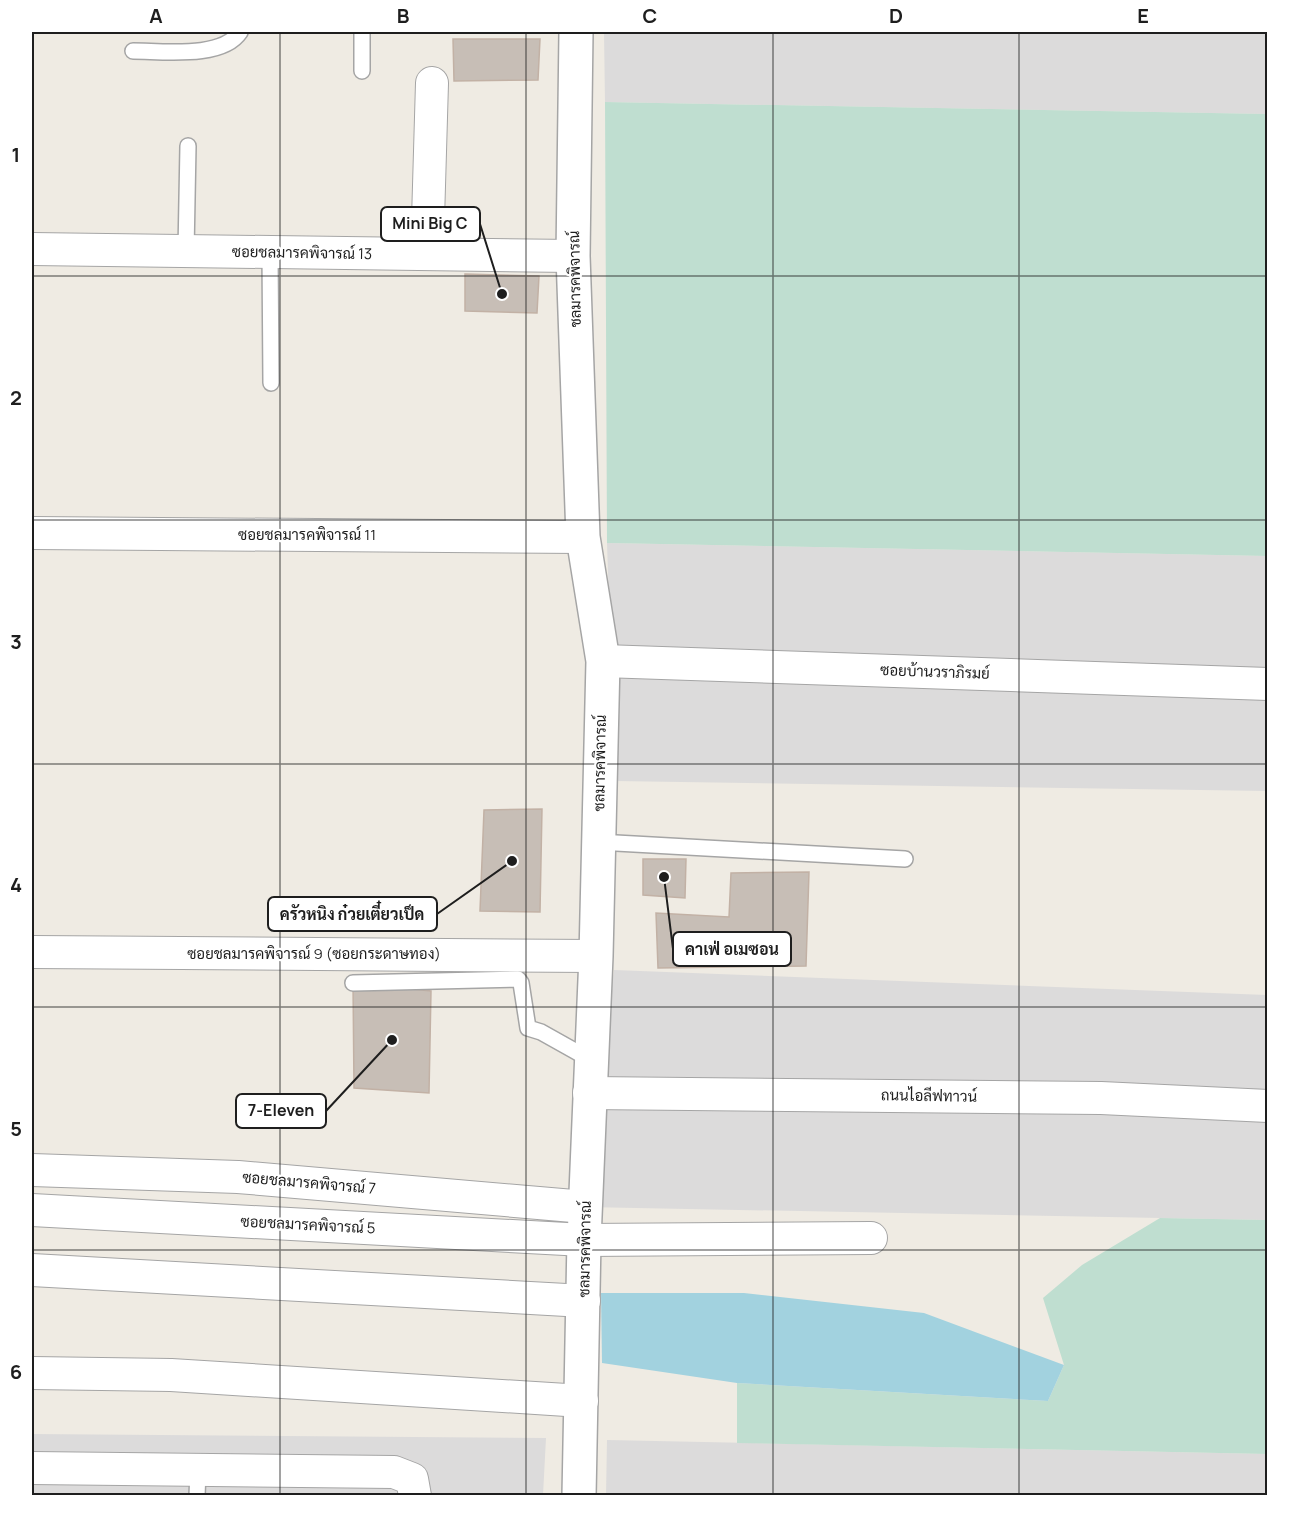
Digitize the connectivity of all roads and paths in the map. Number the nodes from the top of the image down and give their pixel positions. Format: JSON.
{"nodes":[{"id":1,"x":240,"y":32,"type":"edge"},
{"id":2,"x":362,"y":32,"type":"edge"},
{"id":3,"x":576,"y":32,"type":"edge"},
{"id":4,"x":133,"y":51,"type":"dead end"},
{"id":5,"x":362,"y":71,"type":"dead end"},
{"id":6,"x":432,"y":83,"type":"dead end"},
{"id":7,"x":188,"y":146,"type":"dead end"},
{"id":8,"x":32,"y":249,"type":"edge"},
{"id":9,"x":186,"y":251,"type":"junction"},
{"id":10,"x":270,"y":252,"type":"junction"},
{"id":11,"x":427,"y":254,"type":"junction"},
{"id":12,"x":573,"y":256,"type":"junction"},
{"id":13,"x":271,"y":383,"type":"dead end"},
{"id":14,"x":32,"y":534,"type":"edge"},
{"id":15,"x":583,"y":537,"type":"junction"},
{"id":16,"x":603,"y":661,"type":"junction"},
{"id":17,"x":1268,"y":684,"type":"edge"},
{"id":18,"x":598,"y":842,"type":"junction"},
{"id":19,"x":905,"y":859,"type":"dead end"},
{"id":20,"x":32,"y":952,"type":"edge"},
{"id":21,"x":596,"y":956,"type":"junction"},
{"id":22,"x":353,"y":983,"type":"dead end"},
{"id":23,"x":591,"y":1059,"type":"junction"},
{"id":24,"x":589,"y":1093,"type":"junction"},
{"id":25,"x":1268,"y":1106,"type":"edge"},
{"id":26,"x":32,"y":1170,"type":"edge"},
{"id":27,"x":585,"y":1207,"type":"junction"},
{"id":28,"x":32,"y":1209,"type":"edge"},
{"id":29,"x":872,"y":1238,"type":"dead end"},
{"id":30,"x":584,"y":1240,"type":"junction"},
{"id":31,"x":32,"y":1270,"type":"edge"},
{"id":32,"x":584,"y":1301,"type":"junction"},
{"id":33,"x":32,"y":1373,"type":"edge"},
{"id":34,"x":582,"y":1401,"type":"junction"},
{"id":35,"x":32,"y":1468,"type":"edge"},
{"id":36,"x":198,"y":1483,"type":"edge"},
{"id":37,"x":415,"y":1496,"type":"edge"},
{"id":38,"x":579,"y":1496,"type":"edge"}],
"edges":[{"from":1,"to":4,"type":"lane"},
{"from":2,"to":5,"type":"lane"},
{"from":3,"to":12,"type":"street","name":"ชลมารคพิจารณ์"},
{"from":6,"to":11,"type":"street"},
{"from":7,"to":9,"type":"lane"},
{"from":8,"to":9,"type":"street","name":"ซอยชลมารคพิจารณ์ 13"},
{"from":9,"to":10,"type":"street","name":"ซอยชลมารคพิจารณ์ 13"},
{"from":10,"to":11,"type":"street","name":"ซอยชลมารคพิจารณ์ 13"},
{"from":10,"to":13,"type":"lane"},
{"from":11,"to":12,"type":"street","name":"ซอยชลมารคพิจารณ์ 13"},
{"from":12,"to":15,"type":"street","name":"ชลมารคพิจารณ์"},
{"from":14,"to":15,"type":"street","name":"ซอยชลมารคพิจารณ์ 11"},
{"from":15,"to":16,"type":"street","name":"ชลมารคพิจารณ์"},
{"from":16,"to":17,"type":"street","name":"ซอยบ้านวราภิรมย์"},
{"from":16,"to":18,"type":"street","name":"ชลมารคพิจารณ์"},
{"from":18,"to":19,"type":"lane"},
{"from":18,"to":21,"type":"street","name":"ชลมารคพิจารณ์"},
{"from":20,"to":21,"type":"street","name":"ซอยชลมารคพิจารณ์ 9 (ซอยกระดาษทอง)"},
{"from":21,"to":23,"type":"street","name":"ชลมารคพิจารณ์"},
{"from":22,"to":23,"type":"lane"},
{"from":23,"to":24,"type":"street","name":"ชลมารคพิจารณ์"},
{"from":24,"to":25,"type":"street","name":"ถนนไอลีฟทาวน์"},
{"from":24,"to":27,"type":"street","name":"ชลมารคพิจารณ์"},
{"from":26,"to":27,"type":"street","name":"ซอยชลมารคพิจารณ์ 7"},
{"from":27,"to":30,"type":"street","name":"ชลมารคพิจารณ์"},
{"from":28,"to":30,"type":"street","name":"ซอยชลมารคพิจารณ์ 5"},
{"from":29,"to":30,"type":"street","name":"ซอยชลมารคพิจารณ์ 5"},
{"from":30,"to":32,"type":"street","name":"ชลมารคพิจารณ์"},
{"from":31,"to":32,"type":"street"},
{"from":32,"to":34,"type":"street","name":"ชลมารคพิจารณ์"},
{"from":33,"to":34,"type":"street"},
{"from":34,"to":38,"type":"street","name":"ชลมารคพิจารณ์"},
{"from":35,"to":36,"type":"street"},
{"from":36,"to":37,"type":"street"}]}
